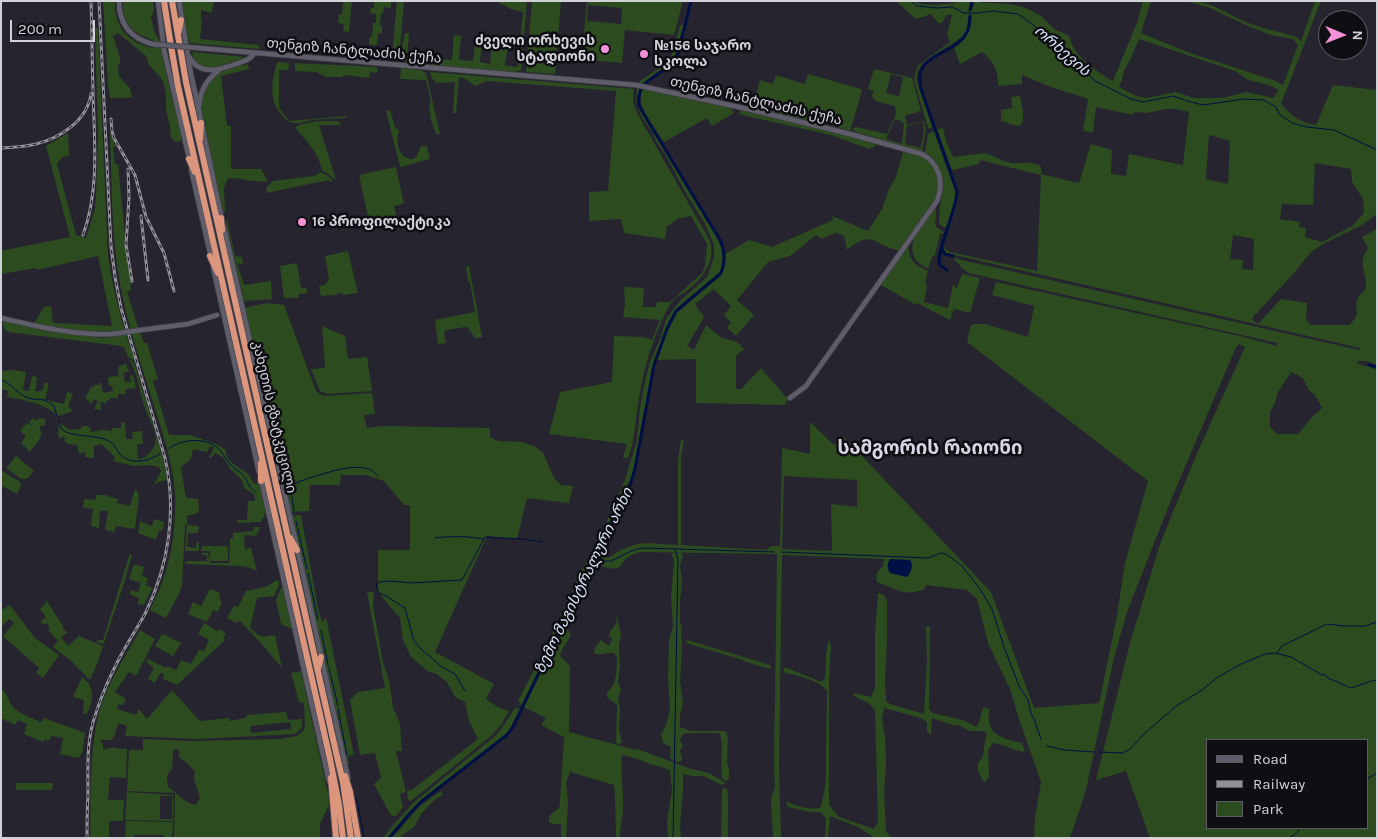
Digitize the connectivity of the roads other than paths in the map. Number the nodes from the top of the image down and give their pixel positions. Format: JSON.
{"nodes":[{"id":1,"x":119,"y":1,"type":"edge"},
{"id":2,"x":158,"y":1,"type":"edge"},
{"id":3,"x":164,"y":1,"type":"edge"},
{"id":4,"x":172,"y":1,"type":"edge"},
{"id":5,"x":179,"y":1,"type":"edge"},
{"id":6,"x":181,"y":20,"type":"junction"},
{"id":7,"x":177,"y":38,"type":"junction"},
{"id":8,"x":186,"y":49,"type":"junction"},
{"id":9,"x":254,"y":54,"type":"junction"},
{"id":10,"x":219,"y":70,"type":"junction"},
{"id":11,"x":178,"y":86,"type":"junction"},
{"id":12,"x":199,"y":114,"type":"junction"},
{"id":13,"x":182,"y":123,"type":"junction"},
{"id":14,"x":201,"y":123,"type":"junction"},
{"id":15,"x":200,"y":146,"type":"junction"},
{"id":16,"x":189,"y":160,"type":"junction"},
{"id":17,"x":201,"y":185,"type":"junction"},
{"id":18,"x":221,"y":218,"type":"junction"},
{"id":19,"x":223,"y":247,"type":"junction"},
{"id":20,"x":210,"y":256,"type":"junction"},
{"id":21,"x":224,"y":287,"type":"junction"},
{"id":22,"x":222,"y":306,"type":"junction"},
{"id":23,"x":217,"y":315,"type":"junction"},
{"id":24,"x":1,"y":318,"type":"edge"},
{"id":25,"x":225,"y":319,"type":"junction"},
{"id":26,"x":790,"y":398,"type":"dead end"},
{"id":27,"x":260,"y":447,"type":"junction"},
{"id":28,"x":261,"y":481,"type":"junction"},
{"id":29,"x":287,"y":532,"type":"junction"},
{"id":30,"x":297,"y":550,"type":"junction"},
{"id":31,"x":283,"y":575,"type":"junction"},
{"id":32,"x":290,"y":585,"type":"junction"},
{"id":33,"x":321,"y":657,"type":"junction"},
{"id":34,"x":318,"y":670,"type":"junction"},
{"id":35,"x":336,"y":752,"type":"junction"},
{"id":36,"x":330,"y":759,"type":"junction"},
{"id":37,"x":331,"y":790,"type":"junction"},
{"id":38,"x":350,"y":792,"type":"junction"},
{"id":39,"x":339,"y":805,"type":"junction"},
{"id":40,"x":336,"y":838,"type":"edge"},
{"id":41,"x":343,"y":838,"type":"edge"},
{"id":42,"x":351,"y":838,"type":"edge"},
{"id":43,"x":358,"y":838,"type":"edge"}],
"edges":[{"from":1,"to":9,"type":"street","name":"თენგიზ ჩანტლაძის ქუჩა","bridge":true},
{"from":2,"to":13,"type":"street","name":"კახეთის გზატკეცილი"},
{"from":3,"to":11,"type":"highway","name":"კახეთის გზატკეცილი"},
{"from":4,"to":7,"type":"highway","name":"კახეთის გზატკეცილი"},
{"from":5,"to":6,"type":"street","name":"კახეთის გზატკეცილი"},
{"from":6,"to":7,"type":"highway"},
{"from":6,"to":8,"type":"street","name":"კახეთის გზატკეცილი"},
{"from":7,"to":15,"type":"highway","name":"კახეთის გზატკეცილი"},
{"from":8,"to":10,"type":"street"},
{"from":8,"to":12,"type":"street","name":"კახეთის გზატკეცილი"},
{"from":9,"to":10,"type":"street","name":"თენგიზ ჩანტლაძის ქუჩა"},
{"from":9,"to":26,"type":"street","name":"თენგიზ ჩანტლაძის ქუჩა"},
{"from":10,"to":12,"type":"street"},
{"from":11,"to":13,"type":"highway"},
{"from":11,"to":17,"type":"highway","name":"კახეთის გზატკეცილი"},
{"from":12,"to":14,"type":"street","name":"კახეთის გზატკეცილი"},
{"from":13,"to":16,"type":"street","name":"კახეთის გზატკეცილი"},
{"from":14,"to":15,"type":"highway"},
{"from":14,"to":18,"type":"street","name":"კახეთის გზატკეცილი"},
{"from":15,"to":19,"type":"highway","name":"კახეთის გზატკეცილი"},
{"from":16,"to":17,"type":"highway"},
{"from":16,"to":20,"type":"street","name":"კახეთის გზატკეცილი"},
{"from":17,"to":21,"type":"highway","name":"კახეთის გზატკეცილი"},
{"from":18,"to":19,"type":"highway"},
{"from":18,"to":30,"type":"street","name":"კახეთის გზატკეცილი"},
{"from":19,"to":29,"type":"highway","name":"კახეთის გზატკეცილი"},
{"from":20,"to":21,"type":"highway"},
{"from":20,"to":22,"type":"street","name":"კახეთის გზატკეცილი"},
{"from":21,"to":27,"type":"highway","name":"კახეთის გზატკეცილი"},
{"from":22,"to":23,"type":"street"},
{"from":22,"to":25,"type":"street","name":"კახეთის გზატკეცილი"},
{"from":23,"to":24,"type":"street","bridge":true},
{"from":23,"to":25,"type":"street"},
{"from":25,"to":28,"type":"street","name":"კახეთის გზატკეცილი"},
{"from":27,"to":28,"type":"highway"},
{"from":27,"to":32,"type":"highway","name":"კახეთის გზატკეცილი"},
{"from":28,"to":31,"type":"street","name":"კახეთის გზატკეცილი"},
{"from":29,"to":30,"type":"highway"},
{"from":29,"to":34,"type":"highway","name":"კახეთის გზატკეცილი"},
{"from":30,"to":33,"type":"street","name":"კახეთის გზატკეცილი"},
{"from":31,"to":32,"type":"highway"},
{"from":31,"to":37,"type":"street","name":"კახეთის გზატკეცილი"},
{"from":32,"to":36,"type":"highway","name":"კახეთის გზატკეცილი"},
{"from":33,"to":34,"type":"highway"},
{"from":33,"to":38,"type":"street","name":"კახეთის გზატკეცილი"},
{"from":34,"to":35,"type":"highway","name":"კახეთის გზატკეცილი"},
{"from":35,"to":38,"type":"highway"},
{"from":35,"to":42,"type":"highway","name":"კახეთის გზატკეცილი"},
{"from":36,"to":37,"type":"highway"},
{"from":36,"to":39,"type":"highway","name":"კახეთის გზატკეცილი"},
{"from":37,"to":39,"type":"highway"},
{"from":37,"to":40,"type":"highway"},
{"from":38,"to":43,"type":"highway"},
{"from":39,"to":41,"type":"highway","name":"კახეთის გზატკეცილი"}]}
